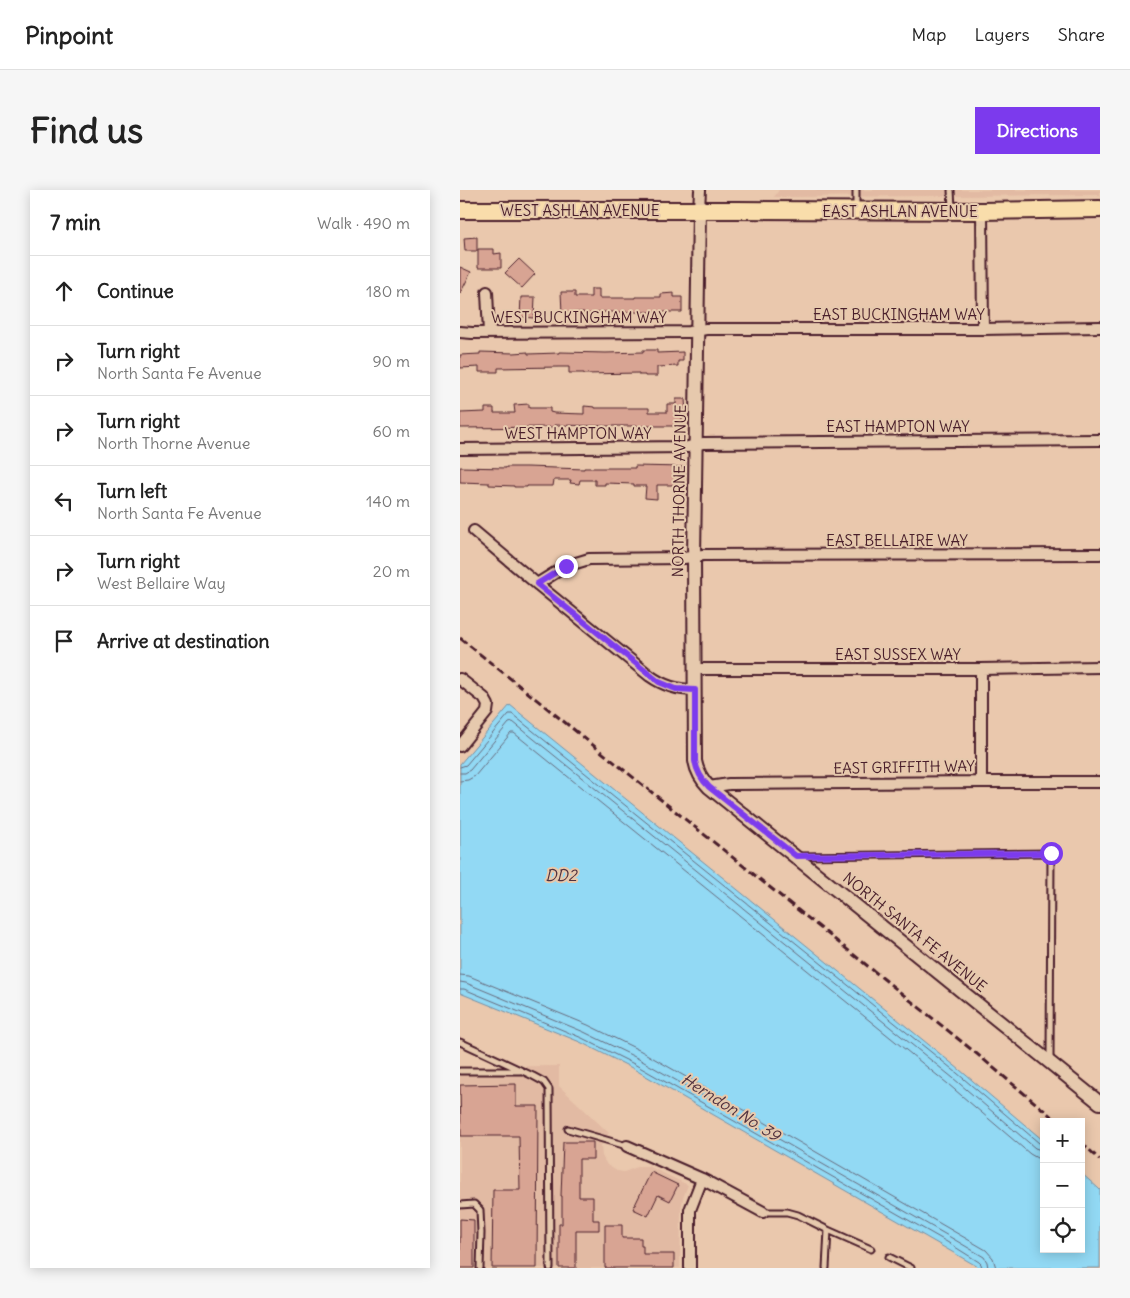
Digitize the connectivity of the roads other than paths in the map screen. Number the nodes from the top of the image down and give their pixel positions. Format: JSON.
{"nodes":[{"id":1,"x":700,"y":190,"type":"edge"},
{"id":2,"x":856,"y":190,"type":"edge"},
{"id":3,"x":951,"y":190,"type":"edge"},
{"id":4,"x":1100,"y":209,"type":"edge"},
{"id":5,"x":460,"y":210,"type":"edge"},
{"id":6,"x":699,"y":210,"type":"junction"},
{"id":7,"x":856,"y":210,"type":"junction"},
{"id":8,"x":953,"y":211,"type":"junction"},
{"id":9,"x":982,"y":211,"type":"junction"},
{"id":10,"x":488,"y":292,"type":"dead end"},
{"id":11,"x":1100,"y":327,"type":"edge"},
{"id":12,"x":983,"y":329,"type":"junction"},
{"id":13,"x":698,"y":331,"type":"junction"},
{"id":14,"x":460,"y":332,"type":"edge"},
{"id":15,"x":489,"y":333,"type":"junction"},
{"id":16,"x":1100,"y":440,"type":"edge"},
{"id":17,"x":696,"y":445,"type":"junction"},
{"id":18,"x":460,"y":448,"type":"edge"},
{"id":19,"x":474,"y":531,"type":"dead end"},
{"id":20,"x":1100,"y":554,"type":"edge"},
{"id":21,"x":694,"y":557,"type":"junction"},
{"id":22,"x":537,"y":584,"type":"junction"},
{"id":23,"x":1100,"y":667,"type":"edge"},
{"id":24,"x":981,"y":668,"type":"junction"},
{"id":25,"x":695,"y":669,"type":"junction"},
{"id":26,"x":460,"y":679,"type":"edge"},
{"id":27,"x":695,"y":690,"type":"junction"},
{"id":28,"x":460,"y":746,"type":"edge"},
{"id":29,"x":981,"y":782,"type":"junction"},
{"id":30,"x":1100,"y":782,"type":"edge"},
{"id":31,"x":709,"y":787,"type":"junction"},
{"id":32,"x":796,"y":856,"type":"junction"},
{"id":33,"x":460,"y":1042,"type":"edge"},
{"id":34,"x":1050,"y":1063,"type":"junction"},
{"id":35,"x":460,"y":1071,"type":"edge"},
{"id":36,"x":523,"y":1071,"type":"junction"},
{"id":37,"x":1100,"y":1103,"type":"edge"},
{"id":38,"x":568,"y":1129,"type":"dead end"},
{"id":39,"x":627,"y":1146,"type":"joint"},
{"id":40,"x":702,"y":1179,"type":"junction"},
{"id":41,"x":460,"y":1205,"type":"edge"},
{"id":42,"x":762,"y":1212,"type":"joint"},
{"id":43,"x":828,"y":1230,"type":"junction"},
{"id":44,"x":871,"y":1249,"type":"dead end"},
{"id":45,"x":889,"y":1257,"type":"dead end"},
{"id":46,"x":480,"y":1268,"type":"edge"},
{"id":47,"x":550,"y":1268,"type":"edge"},
{"id":48,"x":690,"y":1268,"type":"edge"},
{"id":49,"x":826,"y":1268,"type":"edge"},
{"id":50,"x":911,"y":1268,"type":"edge"}],
"edges":[{"from":1,"to":6,"type":"street","name":"NORTH THORNE AVENUE"},
{"from":2,"to":7,"type":"lane"},
{"from":3,"to":8,"type":"lane"},
{"from":4,"to":9,"type":"main road","name":"EAST ASHLAN AVENUE"},
{"from":5,"to":6,"type":"main road","name":"WEST ASHLAN AVENUE"},
{"from":6,"to":7,"type":"main road","name":"EAST ASHLAN AVENUE"},
{"from":6,"to":13,"type":"street","name":"NORTH THORNE AVENUE"},
{"from":7,"to":8,"type":"main road","name":"EAST ASHLAN AVENUE"},
{"from":8,"to":9,"type":"main road","name":"EAST ASHLAN AVENUE"},
{"from":9,"to":12,"type":"street"},
{"from":10,"to":15,"type":"street"},
{"from":11,"to":12,"type":"street","name":"EAST BUCKINGHAM WAY"},
{"from":12,"to":13,"type":"street","name":"EAST BUCKINGHAM WAY"},
{"from":13,"to":15,"type":"street","name":"WEST BUCKINGHAM WAY"},
{"from":13,"to":17,"type":"street","name":"NORTH THORNE AVENUE"},
{"from":14,"to":15,"type":"street","name":"WEST BUCKINGHAM WAY"},
{"from":16,"to":17,"type":"street","name":"EAST HAMPTON WAY"},
{"from":17,"to":18,"type":"street","name":"WEST HAMPTON WAY"},
{"from":17,"to":21,"type":"street","name":"NORTH THORNE AVENUE"},
{"from":19,"to":22,"type":"street"},
{"from":20,"to":21,"type":"street","name":"EAST BELLAIRE WAY"},
{"from":21,"to":22,"type":"street","name":"EAST BELLAIRE WAY"},
{"from":21,"to":25,"type":"street","name":"NORTH THORNE AVENUE"},
{"from":22,"to":27,"type":"street"},
{"from":23,"to":24,"type":"street","name":"EAST SUSSEX WAY"},
{"from":24,"to":25,"type":"street","name":"EAST SUSSEX WAY"},
{"from":24,"to":29,"type":"street"},
{"from":25,"to":27,"type":"street","name":"NORTH THORNE AVENUE"},
{"from":26,"to":28,"type":"street"},
{"from":27,"to":31,"type":"street","name":"NORTH THORNE AVENUE"},
{"from":29,"to":30,"type":"street","name":"EAST GRIFFITH WAY"},
{"from":29,"to":31,"type":"street","name":"EAST GRIFFITH WAY"},
{"from":31,"to":32,"type":"street","name":"NORTH SANTA FE AVENUE"},
{"from":32,"to":34,"type":"street","name":"NORTH SANTA FE AVENUE"},
{"from":32,"to":34,"type":"lane"},
{"from":33,"to":36,"type":"lane"},
{"from":34,"to":37,"type":"street","name":"NORTH SANTA FE AVENUE"},
{"from":35,"to":36,"type":"lane"},
{"from":36,"to":47,"type":"lane"},
{"from":38,"to":39,"type":"lane"},
{"from":39,"to":40,"type":"street"},
{"from":40,"to":42,"type":"street"},
{"from":40,"to":48,"type":"street"},
{"from":41,"to":46,"type":"lane"},
{"from":42,"to":43,"type":"lane"},
{"from":43,"to":44,"type":"lane"},
{"from":43,"to":49,"type":"lane"},
{"from":45,"to":50,"type":"lane"}]}
